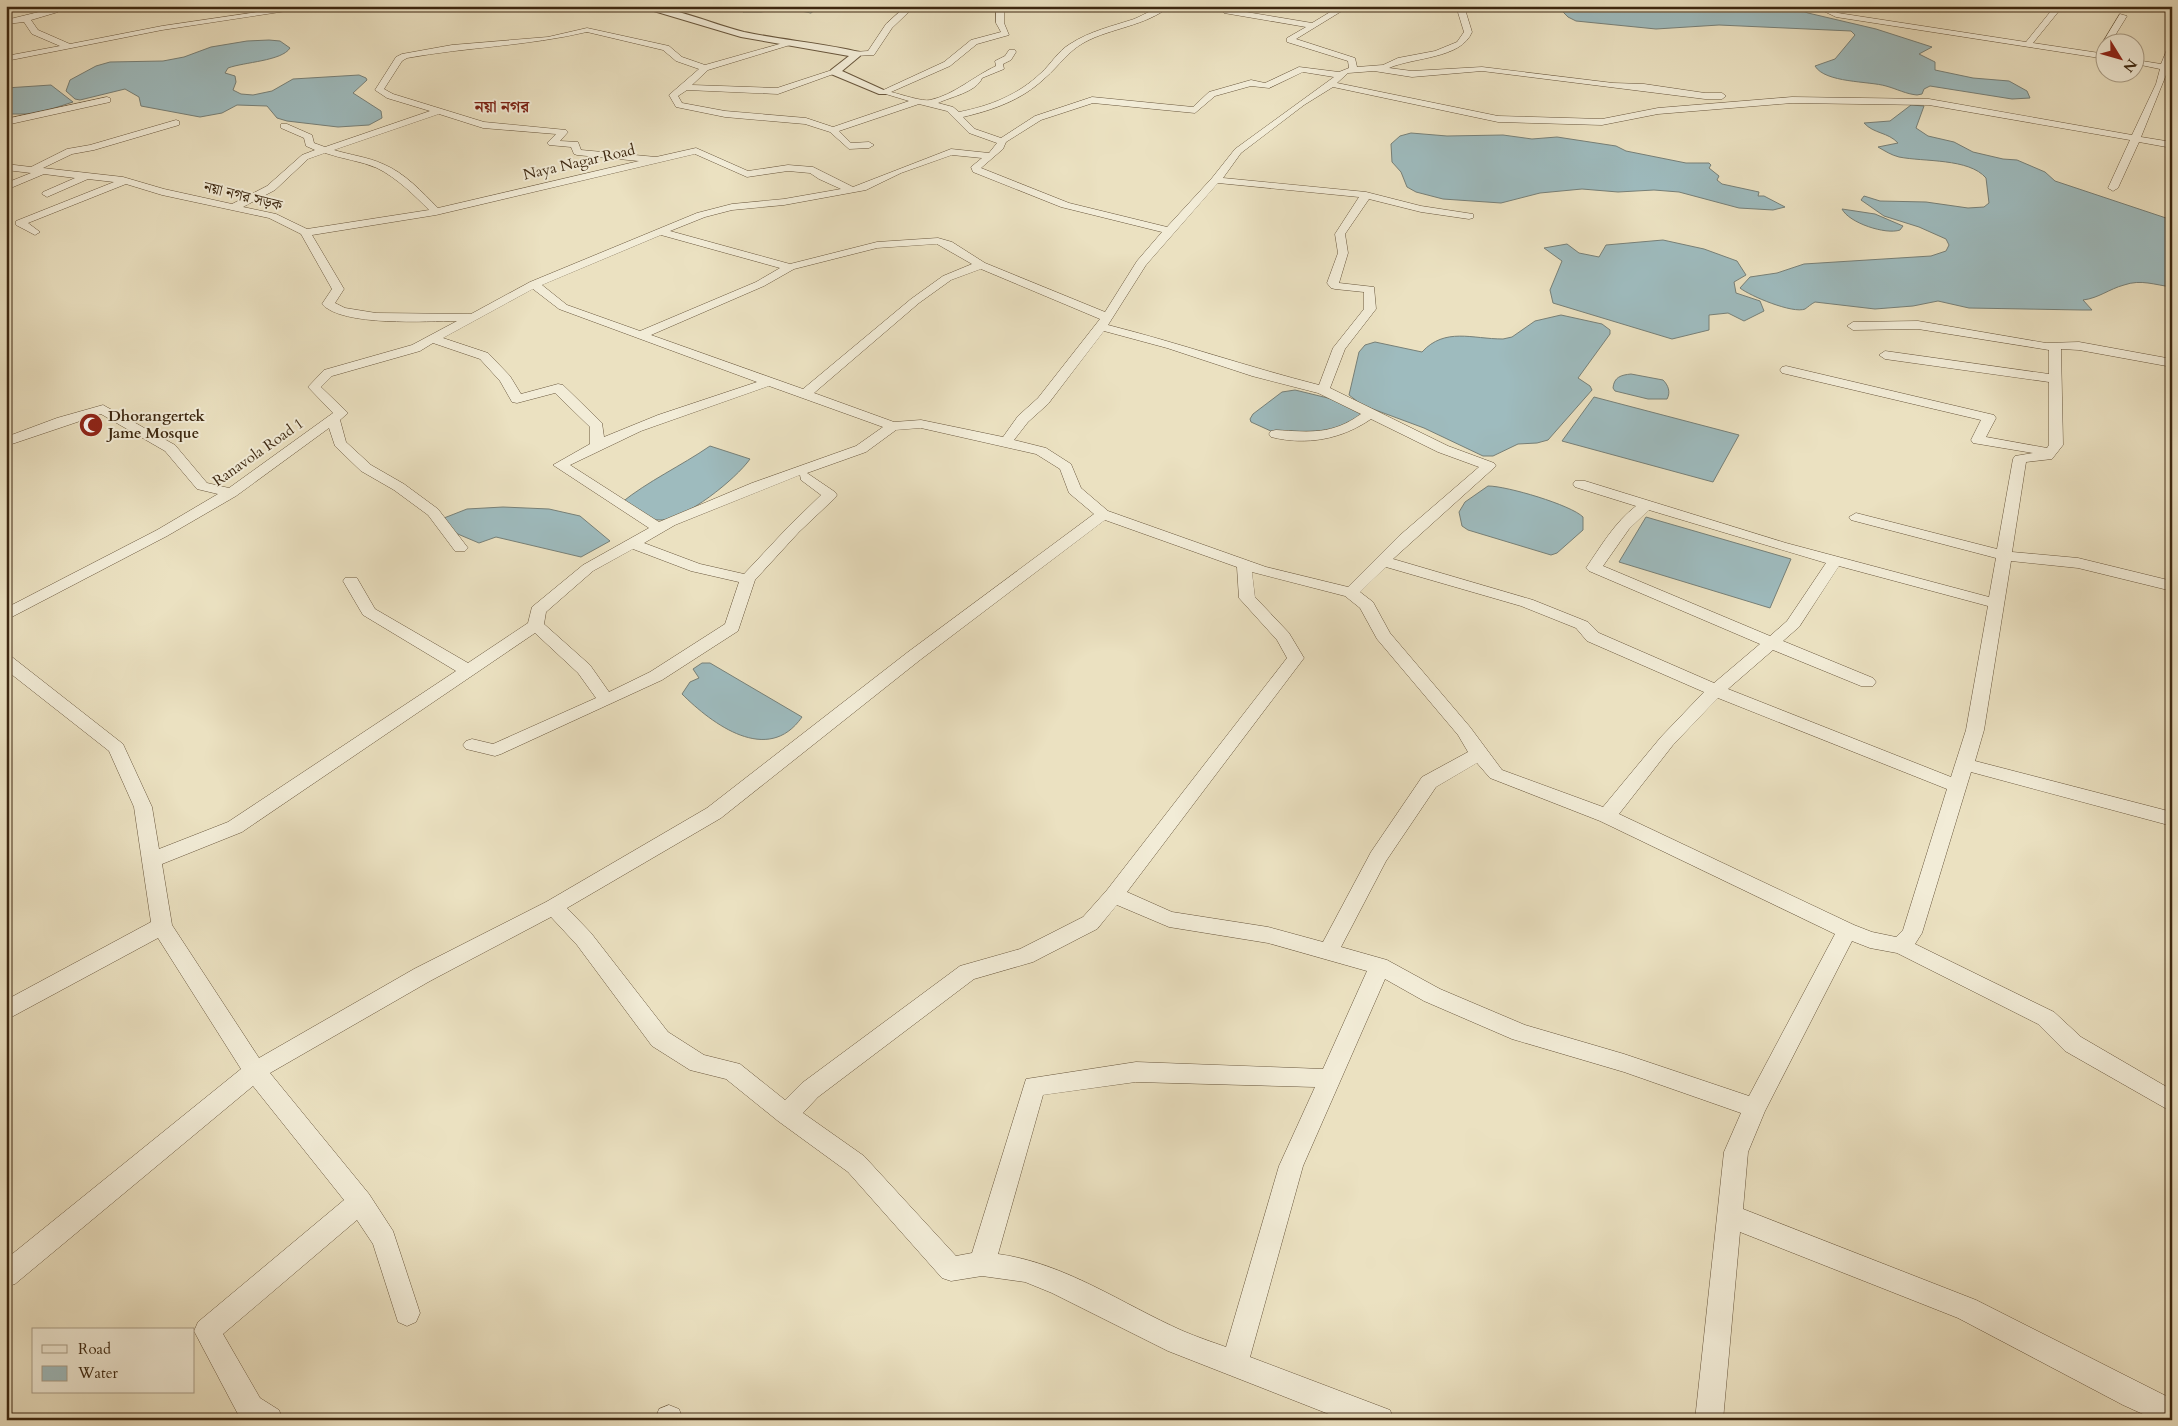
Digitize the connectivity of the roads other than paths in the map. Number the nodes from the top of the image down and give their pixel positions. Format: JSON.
{"nodes":[{"id":1,"x":315,"y":6,"type":"edge"},
{"id":2,"x":641,"y":6,"type":"edge"},
{"id":3,"x":911,"y":6,"type":"edge"},
{"id":4,"x":1000,"y":6,"type":"edge"},
{"id":5,"x":1166,"y":6,"type":"edge"},
{"id":6,"x":1236,"y":6,"type":"edge"},
{"id":7,"x":1346,"y":6,"type":"edge"},
{"id":8,"x":1460,"y":6,"type":"edge"},
{"id":9,"x":2060,"y":6,"type":"edge"},
{"id":10,"x":1819,"y":7,"type":"edge"},
{"id":11,"x":55,"y":10,"type":"dead end"},
{"id":12,"x":2123,"y":16,"type":"dead end"},
{"id":13,"x":26,"y":19,"type":"junction"},
{"id":14,"x":6,"y":22,"type":"edge"},
{"id":15,"x":1314,"y":26,"type":"junction"},
{"id":16,"x":2113,"y":32,"type":"edge"},
{"id":17,"x":787,"y":43,"type":"junction"},
{"id":18,"x":2028,"y":45,"type":"junction"},
{"id":19,"x":71,"y":47,"type":"junction"},
{"id":20,"x":2172,"y":48,"type":"edge"},
{"id":21,"x":1012,"y":52,"type":"dead end"},
{"id":22,"x":857,"y":54,"type":"junction"},
{"id":23,"x":2096,"y":55,"type":"edge"},
{"id":24,"x":6,"y":59,"type":"edge"},
{"id":25,"x":2146,"y":64,"type":"edge"},
{"id":26,"x":2168,"y":67,"type":"edge"},
{"id":27,"x":705,"y":68,"type":"junction"},
{"id":28,"x":1353,"y":69,"type":"junction"},
{"id":29,"x":1377,"y":69,"type":"junction"},
{"id":30,"x":835,"y":72,"type":"junction"},
{"id":31,"x":1340,"y":75,"type":"junction"},
{"id":32,"x":1331,"y":84,"type":"junction"},
{"id":33,"x":685,"y":87,"type":"junction"},
{"id":34,"x":883,"y":92,"type":"junction"},
{"id":35,"x":107,"y":100,"type":"dead end"},
{"id":36,"x":1792,"y":100,"type":"junction"},
{"id":37,"x":919,"y":101,"type":"junction"},
{"id":38,"x":930,"y":104,"type":"junction"},
{"id":39,"x":440,"y":110,"type":"junction"},
{"id":40,"x":958,"y":115,"type":"junction"},
{"id":41,"x":6,"y":122,"type":"edge"},
{"id":42,"x":176,"y":123,"type":"dead end"},
{"id":43,"x":284,"y":126,"type":"dead end"},
{"id":44,"x":833,"y":130,"type":"junction"},
{"id":45,"x":2135,"y":138,"type":"junction"},
{"id":46,"x":1002,"y":141,"type":"junction"},
{"id":47,"x":869,"y":145,"type":"dead end"},
{"id":48,"x":2172,"y":145,"type":"edge"},
{"id":49,"x":322,"y":151,"type":"junction"},
{"id":50,"x":991,"y":156,"type":"junction"},
{"id":51,"x":655,"y":160,"type":"junction"},
{"id":52,"x":6,"y":167,"type":"edge"},
{"id":53,"x":37,"y":171,"type":"junction"},
{"id":54,"x":87,"y":176,"type":"junction"},
{"id":55,"x":1216,"y":180,"type":"junction"},
{"id":56,"x":122,"y":182,"type":"dead end"},
{"id":57,"x":6,"y":186,"type":"edge"},
{"id":58,"x":2113,"y":188,"type":"dead end"},
{"id":59,"x":852,"y":190,"type":"junction"},
{"id":60,"x":47,"y":194,"type":"dead end"},
{"id":61,"x":1366,"y":195,"type":"junction"},
{"id":62,"x":232,"y":208,"type":"junction"},
{"id":63,"x":436,"y":212,"type":"junction"},
{"id":64,"x":1469,"y":216,"type":"dead end"},
{"id":65,"x":6,"y":230,"type":"edge"},
{"id":66,"x":1169,"y":231,"type":"junction"},
{"id":67,"x":305,"y":232,"type":"junction"},
{"id":68,"x":660,"y":232,"type":"junction"},
{"id":69,"x":981,"y":265,"type":"junction"},
{"id":70,"x":790,"y":267,"type":"junction"},
{"id":71,"x":534,"y":284,"type":"junction"},
{"id":72,"x":470,"y":317,"type":"junction"},
{"id":73,"x":1104,"y":322,"type":"junction"},
{"id":74,"x":1853,"y":326,"type":"dead end"},
{"id":75,"x":641,"y":335,"type":"junction"},
{"id":76,"x":432,"y":339,"type":"junction"},
{"id":77,"x":2055,"y":345,"type":"junction"},
{"id":78,"x":1885,"y":355,"type":"dead end"},
{"id":79,"x":2172,"y":363,"type":"edge"},
{"id":80,"x":1786,"y":370,"type":"dead end"},
{"id":81,"x":2056,"y":379,"type":"junction"},
{"id":82,"x":769,"y":382,"type":"junction"},
{"id":83,"x":1323,"y":390,"type":"junction"},
{"id":84,"x":805,"y":394,"type":"junction"},
{"id":85,"x":1372,"y":413,"type":"junction"},
{"id":86,"x":333,"y":419,"type":"junction"},
{"id":87,"x":893,"y":426,"type":"junction"},
{"id":88,"x":1276,"y":434,"type":"dead end"},
{"id":89,"x":6,"y":442,"type":"edge"},
{"id":90,"x":1006,"y":442,"type":"junction"},
{"id":91,"x":597,"y":446,"type":"junction"},
{"id":92,"x":2051,"y":452,"type":"junction"},
{"id":93,"x":806,"y":477,"type":"dead end"},
{"id":94,"x":1580,"y":484,"type":"dead end"},
{"id":95,"x":231,"y":493,"type":"junction"},
{"id":96,"x":1648,"y":505,"type":"junction"},
{"id":97,"x":1103,"y":514,"type":"junction"},
{"id":98,"x":1856,"y":517,"type":"dead end"},
{"id":99,"x":659,"y":528,"type":"junction"},
{"id":100,"x":630,"y":543,"type":"junction"},
{"id":101,"x":460,"y":548,"type":"dead end"},
{"id":102,"x":2005,"y":556,"type":"junction"},
{"id":103,"x":1836,"y":560,"type":"junction"},
{"id":104,"x":1383,"y":561,"type":"junction"},
{"id":105,"x":1244,"y":564,"type":"junction"},
{"id":106,"x":748,"y":579,"type":"junction"},
{"id":107,"x":351,"y":580,"type":"dead end"},
{"id":108,"x":2172,"y":586,"type":"edge"},
{"id":109,"x":1352,"y":593,"type":"junction"},
{"id":110,"x":1997,"y":604,"type":"junction"},
{"id":111,"x":6,"y":615,"type":"edge"},
{"id":112,"x":536,"y":625,"type":"junction"},
{"id":113,"x":1770,"y":644,"type":"junction"},
{"id":114,"x":6,"y":661,"type":"edge"},
{"id":115,"x":467,"y":670,"type":"junction"},
{"id":116,"x":1867,"y":682,"type":"dead end"},
{"id":117,"x":1716,"y":690,"type":"junction"},
{"id":118,"x":606,"y":700,"type":"junction"},
{"id":119,"x":472,"y":745,"type":"dead end"},
{"id":120,"x":1478,"y":754,"type":"junction"},
{"id":121,"x":1964,"y":764,"type":"junction"},
{"id":122,"x":1957,"y":786,"type":"junction"},
{"id":123,"x":1607,"y":816,"type":"junction"},
{"id":124,"x":2172,"y":819,"type":"edge"},
{"id":125,"x":151,"y":860,"type":"junction"},
{"id":126,"x":1114,"y":895,"type":"junction"},
{"id":127,"x":552,"y":907,"type":"junction"},
{"id":128,"x":162,"y":926,"type":"junction"},
{"id":129,"x":1847,"y":931,"type":"junction"},
{"id":130,"x":1902,"y":946,"type":"junction"},
{"id":131,"x":1328,"y":952,"type":"junction"},
{"id":132,"x":1380,"y":966,"type":"junction"},
{"id":133,"x":6,"y":1011,"type":"edge"},
{"id":134,"x":255,"y":1071,"type":"junction"},
{"id":135,"x":1320,"y":1078,"type":"dead end"},
{"id":136,"x":2172,"y":1102,"type":"edge"},
{"id":137,"x":1755,"y":1108,"type":"junction"},
{"id":138,"x":786,"y":1114,"type":"junction"},
{"id":139,"x":360,"y":1202,"type":"junction"},
{"id":140,"x":1730,"y":1216,"type":"junction"},
{"id":141,"x":982,"y":1264,"type":"junction"},
{"id":142,"x":6,"y":1275,"type":"edge"},
{"id":143,"x":407,"y":1313,"type":"dead end"},
{"id":144,"x":1234,"y":1365,"type":"junction"},
{"id":145,"x":2172,"y":1413,"type":"edge"},
{"id":146,"x":1365,"y":1418,"type":"edge"},
{"id":147,"x":270,"y":1420,"type":"edge"},
{"id":148,"x":1709,"y":1420,"type":"edge"}],
"edges":[{"from":1,"to":19,"type":"street"},
{"from":2,"to":17,"type":"street"},
{"from":3,"to":22,"type":"street"},
{"from":4,"to":34,"type":"street"},
{"from":5,"to":40,"type":"street"},
{"from":6,"to":15,"type":"street"},
{"from":7,"to":15,"type":"street"},
{"from":8,"to":29,"type":"street"},
{"from":9,"to":18,"type":"street"},
{"from":10,"to":18,"type":"street"},
{"from":11,"to":13,"type":"street"},
{"from":12,"to":16,"type":"street"},
{"from":13,"to":14,"type":"street"},
{"from":13,"to":19,"type":"street"},
{"from":15,"to":28,"type":"street"},
{"from":17,"to":22,"type":"street"},
{"from":17,"to":27,"type":"street"},
{"from":18,"to":23,"type":"street"},
{"from":19,"to":24,"type":"street"},
{"from":20,"to":26,"type":"street"},
{"from":21,"to":38,"type":"street"},
{"from":22,"to":30,"type":"street"},
{"from":25,"to":26,"type":"street"},
{"from":26,"to":45,"type":"street"},
{"from":27,"to":33,"type":"street"},
{"from":27,"to":39,"type":"street"},
{"from":28,"to":29,"type":"street"},
{"from":28,"to":31,"type":"street"},
{"from":29,"to":36,"type":"street"},
{"from":30,"to":33,"type":"street"},
{"from":30,"to":34,"type":"street"},
{"from":31,"to":32,"type":"street"},
{"from":31,"to":46,"type":"street"},
{"from":32,"to":36,"type":"street"},
{"from":32,"to":55,"type":"street"},
{"from":33,"to":44,"type":"street"},
{"from":34,"to":37,"type":"street"},
{"from":35,"to":41,"type":"street"},
{"from":36,"to":45,"type":"street"},
{"from":37,"to":38,"type":"street"},
{"from":37,"to":44,"type":"street"},
{"from":38,"to":40,"type":"street"},
{"from":39,"to":49,"type":"street"},
{"from":39,"to":51,"type":"street"},
{"from":40,"to":46,"type":"street"},
{"from":42,"to":53,"type":"street"},
{"from":43,"to":49,"type":"street"},
{"from":44,"to":47,"type":"street"},
{"from":45,"to":48,"type":"street"},
{"from":45,"to":58,"type":"street"},
{"from":46,"to":50,"type":"street"},
{"from":49,"to":62,"type":"street"},
{"from":49,"to":63,"type":"street"},
{"from":50,"to":59,"type":"street"},
{"from":50,"to":66,"type":"street"},
{"from":51,"to":59,"type":"street","name":"Naya Nagar Road"},
{"from":51,"to":63,"type":"street","name":"Naya Nagar Road"},
{"from":52,"to":53,"type":"street","name":"নয়া নগর সড়ক"},
{"from":53,"to":54,"type":"street","name":"নয়া নগর সড়ক"},
{"from":53,"to":57,"type":"street"},
{"from":54,"to":60,"type":"street"},
{"from":54,"to":62,"type":"street","name":"নয়া নগর সড়ক"},
{"from":55,"to":61,"type":"street"},
{"from":55,"to":66,"type":"street"},
{"from":56,"to":65,"type":"street"},
{"from":59,"to":68,"type":"street"},
{"from":61,"to":64,"type":"street"},
{"from":61,"to":83,"type":"street"},
{"from":62,"to":67,"type":"street","name":"নয়া নগর সড়ক"},
{"from":63,"to":67,"type":"street","name":"Naya Nagar Road"},
{"from":66,"to":73,"type":"street"},
{"from":67,"to":72,"type":"street"},
{"from":68,"to":70,"type":"street"},
{"from":68,"to":71,"type":"street"},
{"from":69,"to":70,"type":"street"},
{"from":69,"to":73,"type":"street"},
{"from":69,"to":84,"type":"street"},
{"from":70,"to":75,"type":"street"},
{"from":71,"to":72,"type":"street"},
{"from":71,"to":75,"type":"street"},
{"from":72,"to":76,"type":"street"},
{"from":73,"to":83,"type":"street"},
{"from":73,"to":90,"type":"street"},
{"from":74,"to":77,"type":"street"},
{"from":75,"to":82,"type":"street"},
{"from":76,"to":86,"type":"street"},
{"from":76,"to":91,"type":"street"},
{"from":77,"to":79,"type":"street"},
{"from":77,"to":81,"type":"street"},
{"from":78,"to":81,"type":"street"},
{"from":80,"to":92,"type":"street"},
{"from":81,"to":92,"type":"street"},
{"from":82,"to":84,"type":"street"},
{"from":82,"to":91,"type":"street"},
{"from":83,"to":85,"type":"street"},
{"from":84,"to":87,"type":"street"},
{"from":85,"to":88,"type":"street"},
{"from":85,"to":104,"type":"street"},
{"from":86,"to":95,"type":"street","name":"Ranavola Road 1"},
{"from":86,"to":101,"type":"street"},
{"from":87,"to":90,"type":"street"},
{"from":87,"to":99,"type":"street"},
{"from":89,"to":95,"type":"street"},
{"from":90,"to":97,"type":"street"},
{"from":91,"to":99,"type":"street"},
{"from":92,"to":102,"type":"street"},
{"from":93,"to":106,"type":"street"},
{"from":94,"to":96,"type":"street"},
{"from":95,"to":111,"type":"street","name":"Ranavola Road 1"},
{"from":96,"to":103,"type":"street"},
{"from":96,"to":113,"type":"street"},
{"from":97,"to":105,"type":"street"},
{"from":97,"to":127,"type":"street"},
{"from":98,"to":102,"type":"street"},
{"from":99,"to":100,"type":"street"},
{"from":100,"to":106,"type":"street"},
{"from":100,"to":112,"type":"street"},
{"from":102,"to":108,"type":"street"},
{"from":102,"to":110,"type":"street"},
{"from":103,"to":110,"type":"street"},
{"from":103,"to":113,"type":"street"},
{"from":104,"to":109,"type":"street"},
{"from":104,"to":117,"type":"street"},
{"from":105,"to":109,"type":"street"},
{"from":105,"to":126,"type":"street"},
{"from":106,"to":118,"type":"street"},
{"from":107,"to":115,"type":"street"},
{"from":109,"to":120,"type":"street"},
{"from":110,"to":121,"type":"street"},
{"from":112,"to":115,"type":"street"},
{"from":112,"to":118,"type":"street"},
{"from":113,"to":116,"type":"street"},
{"from":113,"to":117,"type":"street"},
{"from":114,"to":125,"type":"street"},
{"from":115,"to":125,"type":"street"},
{"from":117,"to":122,"type":"street"},
{"from":117,"to":123,"type":"street"},
{"from":118,"to":119,"type":"street"},
{"from":120,"to":123,"type":"street"},
{"from":120,"to":131,"type":"street"},
{"from":121,"to":122,"type":"street"},
{"from":121,"to":124,"type":"street"},
{"from":122,"to":130,"type":"street"},
{"from":123,"to":129,"type":"street"},
{"from":125,"to":128,"type":"street"},
{"from":126,"to":131,"type":"street"},
{"from":126,"to":138,"type":"street"},
{"from":127,"to":134,"type":"street"},
{"from":127,"to":138,"type":"street"},
{"from":128,"to":133,"type":"street"},
{"from":128,"to":134,"type":"street"},
{"from":129,"to":130,"type":"street"},
{"from":129,"to":137,"type":"street"},
{"from":130,"to":136,"type":"street"},
{"from":131,"to":132,"type":"street"},
{"from":132,"to":137,"type":"street"},
{"from":132,"to":144,"type":"street"},
{"from":134,"to":139,"type":"street"},
{"from":134,"to":142,"type":"street"},
{"from":135,"to":141,"type":"street"},
{"from":137,"to":140,"type":"street"},
{"from":138,"to":141,"type":"street"},
{"from":139,"to":143,"type":"street"},
{"from":139,"to":147,"type":"street"},
{"from":140,"to":145,"type":"street"},
{"from":140,"to":148,"type":"street"},
{"from":141,"to":144,"type":"street"},
{"from":144,"to":146,"type":"street"}]}
